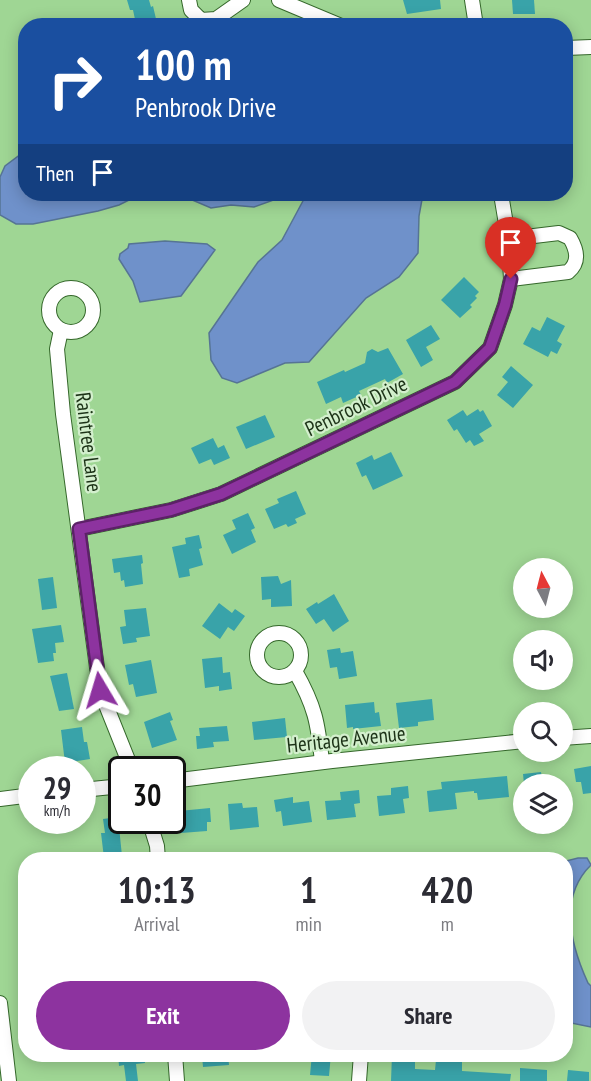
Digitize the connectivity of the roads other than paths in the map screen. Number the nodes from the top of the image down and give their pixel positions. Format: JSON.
{"nodes":[{"id":1,"x":189,"y":0,"type":"edge"},
{"id":2,"x":243,"y":0,"type":"edge"},
{"id":3,"x":279,"y":0,"type":"edge"},
{"id":4,"x":472,"y":0,"type":"edge"},
{"id":5,"x":199,"y":18,"type":"edge"},
{"id":6,"x":217,"y":18,"type":"edge"},
{"id":7,"x":322,"y":18,"type":"edge"},
{"id":8,"x":475,"y":18,"type":"edge"},
{"id":9,"x":591,"y":47,"type":"edge"},
{"id":10,"x":573,"y":48,"type":"edge"},
{"id":11,"x":502,"y":201,"type":"edge"},
{"id":12,"x":509,"y":239,"type":"junction"},
{"id":13,"x":511,"y":279,"type":"junction"},
{"id":14,"x":61,"y":330,"type":"dead end"},
{"id":15,"x":79,"y":529,"type":"junction"},
{"id":16,"x":294,"y":671,"type":"dead end"},
{"id":17,"x":591,"y":736,"type":"edge"},
{"id":18,"x":573,"y":737,"type":"edge"},
{"id":19,"x":513,"y":742,"type":"edge"},
{"id":20,"x":126,"y":756,"type":"edge"},
{"id":21,"x":322,"y":762,"type":"junction"},
{"id":22,"x":186,"y":779,"type":"edge"},
{"id":23,"x":18,"y":797,"type":"edge"},
{"id":24,"x":0,"y":799,"type":"edge"},
{"id":25,"x":153,"y":834,"type":"edge"},
{"id":26,"x":157,"y":852,"type":"edge"},
{"id":27,"x":0,"y":1003,"type":"edge"},
{"id":28,"x":176,"y":1062,"type":"edge"},
{"id":29,"x":360,"y":1062,"type":"edge"},
{"id":30,"x":6,"y":1077,"type":"edge"},
{"id":31,"x":177,"y":1081,"type":"edge"},
{"id":32,"x":359,"y":1081,"type":"edge"}],
"edges":[{"from":1,"to":5,"type":"street"},
{"from":2,"to":6,"type":"street"},
{"from":3,"to":7,"type":"street"},
{"from":4,"to":8,"type":"street"},
{"from":9,"to":10,"type":"street"},
{"from":11,"to":12,"type":"street","name":"Penbrook Drive"},
{"from":12,"to":13,"type":"street","name":"Penbrook Drive"},
{"from":12,"to":13,"type":"street"},
{"from":13,"to":15,"type":"street","name":"Penbrook Drive"},
{"from":14,"to":15,"type":"street","name":"Raintree Lane"},
{"from":15,"to":20,"type":"street","name":"Raintree Lane"},
{"from":16,"to":21,"type":"street"},
{"from":17,"to":18,"type":"street"},
{"from":19,"to":21,"type":"street","name":"Heritage Avenue"},
{"from":21,"to":22,"type":"street","name":"Heritage Avenue"},
{"from":23,"to":24,"type":"street"},
{"from":25,"to":26,"type":"street"},
{"from":27,"to":30,"type":"street"},
{"from":28,"to":31,"type":"street"},
{"from":29,"to":32,"type":"street"}]}
